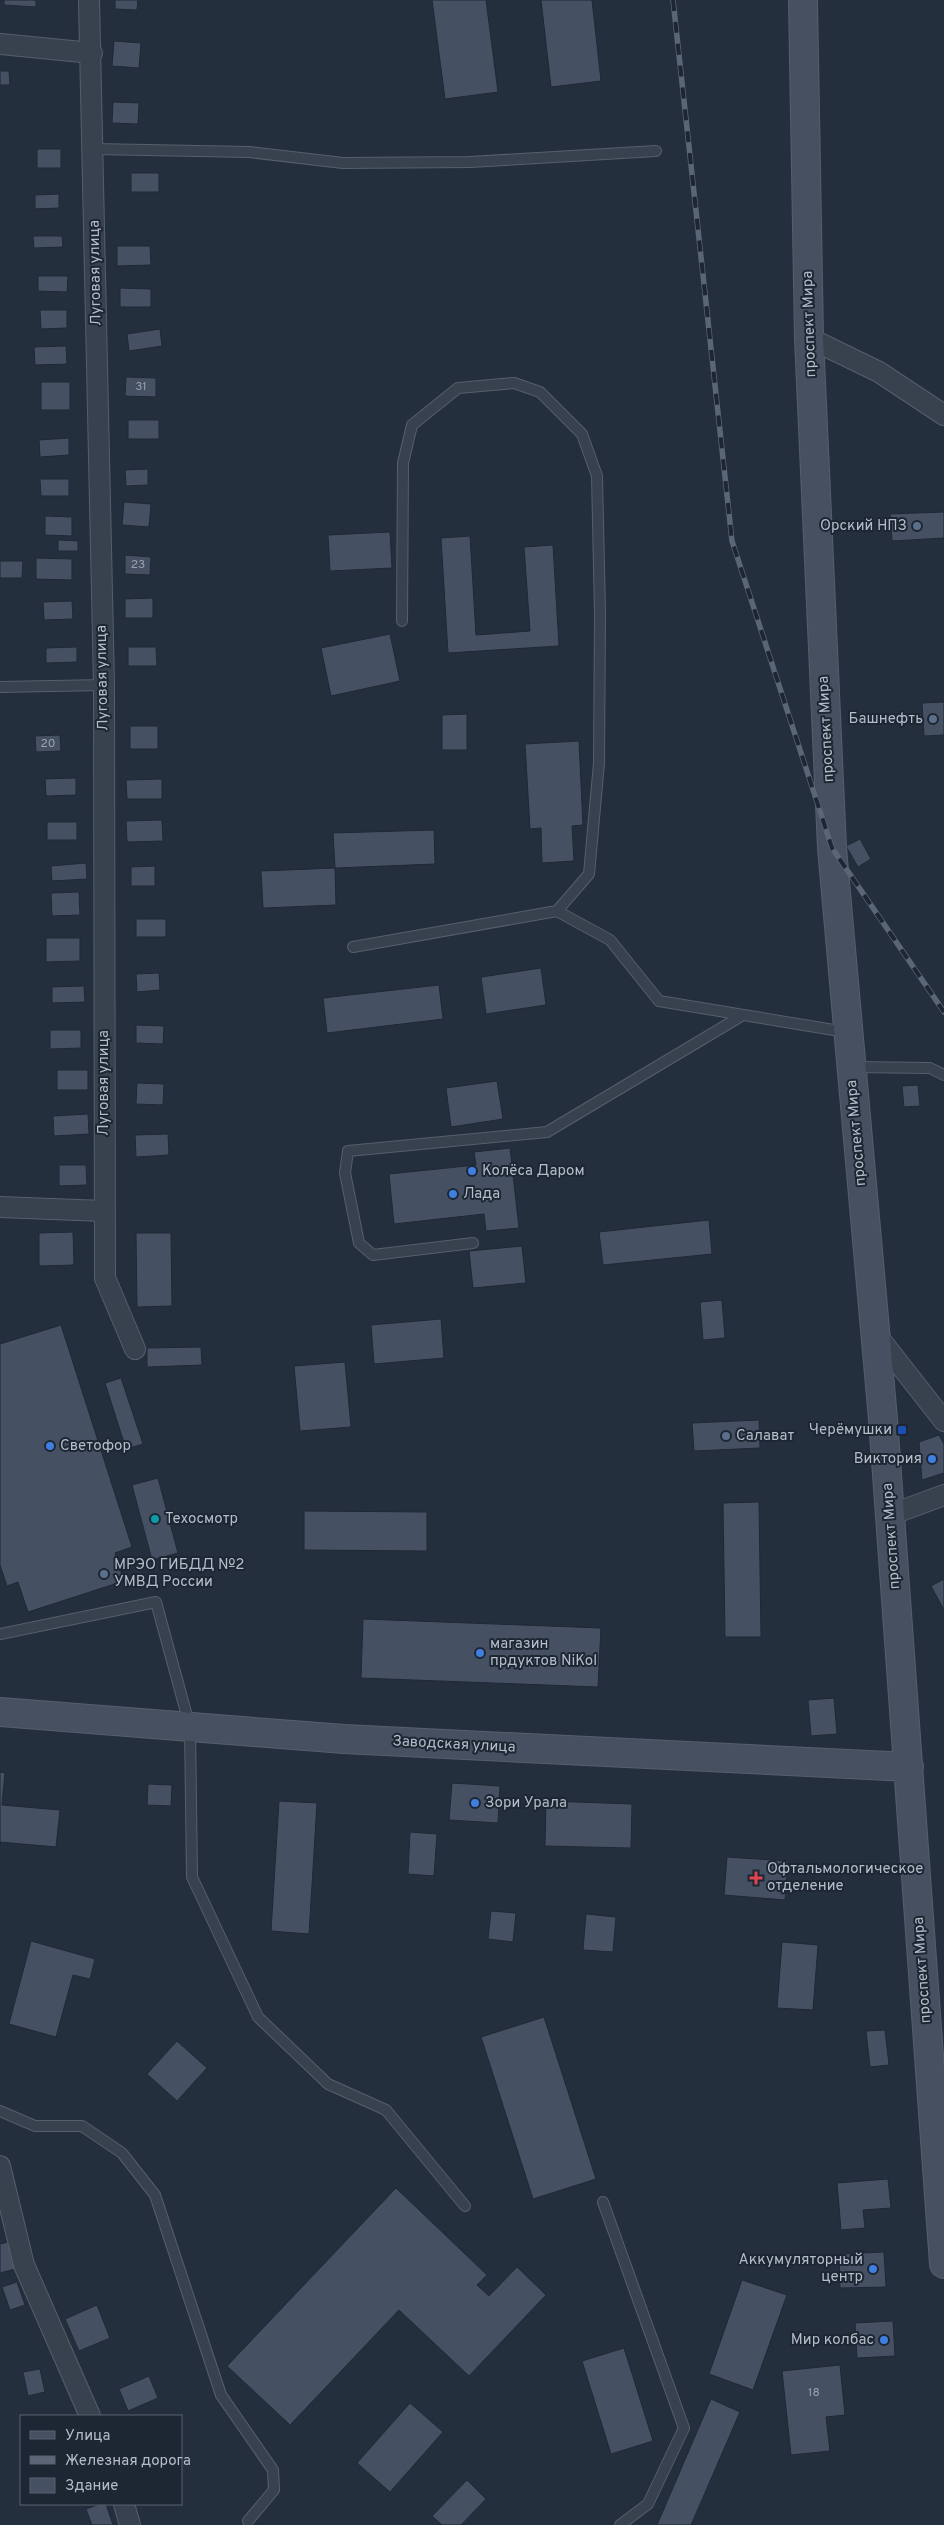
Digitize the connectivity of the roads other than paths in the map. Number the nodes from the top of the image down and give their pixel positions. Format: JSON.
{"nodes":[{"id":1,"x":90,"y":0,"type":"edge"},
{"id":2,"x":804,"y":0,"type":"edge"},
{"id":3,"x":0,"y":44,"type":"edge"},
{"id":4,"x":92,"y":53,"type":"junction"},
{"id":5,"x":94,"y":149,"type":"junction"},
{"id":6,"x":656,"y":151,"type":"dead end"},
{"id":7,"x":809,"y":338,"type":"junction"},
{"id":8,"x":944,"y":415,"type":"edge"},
{"id":9,"x":402,"y":621,"type":"dead end"},
{"id":10,"x":104,"y":685,"type":"junction"},
{"id":11,"x":0,"y":687,"type":"edge"},
{"id":12,"x":557,"y":911,"type":"junction"},
{"id":13,"x":353,"y":947,"type":"dead end"},
{"id":14,"x":743,"y":1015,"type":"junction"},
{"id":15,"x":849,"y":1032,"type":"junction"},
{"id":16,"x":852,"y":1067,"type":"junction"},
{"id":17,"x":944,"y":1075,"type":"edge"},
{"id":18,"x":0,"y":1207,"type":"edge"},
{"id":19,"x":104,"y":1210,"type":"junction"},
{"id":20,"x":473,"y":1243,"type":"dead end"},
{"id":21,"x":875,"y":1333,"type":"junction"},
{"id":22,"x":135,"y":1349,"type":"dead end"},
{"id":23,"x":944,"y":1422,"type":"edge"},
{"id":24,"x":944,"y":1495,"type":"edge"},
{"id":25,"x":890,"y":1516,"type":"junction"},
{"id":26,"x":0,"y":1634,"type":"edge"},
{"id":27,"x":0,"y":1712,"type":"edge"},
{"id":28,"x":190,"y":1727,"type":"junction"},
{"id":29,"x":909,"y":1767,"type":"junction"},
{"id":30,"x":0,"y":2111,"type":"edge"},
{"id":31,"x":0,"y":2166,"type":"edge"},
{"id":32,"x":603,"y":2202,"type":"dead end"},
{"id":33,"x":465,"y":2206,"type":"dead end"},
{"id":34,"x":944,"y":2264,"type":"edge"},
{"id":35,"x":90,"y":2415,"type":"edge"},
{"id":36,"x":124,"y":2505,"type":"edge"},
{"id":37,"x":248,"y":2521,"type":"dead end"},
{"id":38,"x":130,"y":2525,"type":"edge"},
{"id":39,"x":620,"y":2525,"type":"edge"}],
"edges":[{"from":1,"to":4,"type":"street","name":"Луговая улица"},
{"from":2,"to":7,"type":"main road","name":"проспект Мира"},
{"from":3,"to":4,"type":"street"},
{"from":4,"to":5,"type":"street","name":"Луговая улица"},
{"from":5,"to":6,"type":"lane"},
{"from":5,"to":10,"type":"street","name":"Луговая улица"},
{"from":7,"to":8,"type":"street"},
{"from":7,"to":15,"type":"main road","name":"проспект Мира"},
{"from":9,"to":12,"type":"lane"},
{"from":10,"to":11,"type":"lane"},
{"from":10,"to":19,"type":"street","name":"Луговая улица"},
{"from":12,"to":13,"type":"lane"},
{"from":12,"to":14,"type":"lane"},
{"from":14,"to":15,"type":"lane"},
{"from":14,"to":20,"type":"lane"},
{"from":15,"to":16,"type":"main road","name":"проспект Мира"},
{"from":16,"to":17,"type":"lane"},
{"from":16,"to":21,"type":"main road","name":"проспект Мира"},
{"from":18,"to":19,"type":"street"},
{"from":19,"to":22,"type":"street","name":"Луговая улица"},
{"from":21,"to":23,"type":"street"},
{"from":21,"to":25,"type":"main road","name":"проспект Мира"},
{"from":24,"to":25,"type":"street"},
{"from":25,"to":29,"type":"main road","name":"проспект Мира"},
{"from":26,"to":28,"type":"lane"},
{"from":27,"to":28,"type":"main road","name":"Заводская улица"},
{"from":28,"to":29,"type":"main road","name":"Заводская улица"},
{"from":28,"to":33,"type":"lane"},
{"from":29,"to":34,"type":"main road","name":"проспект Мира"},
{"from":30,"to":37,"type":"lane"},
{"from":31,"to":35,"type":"street"},
{"from":32,"to":39,"type":"lane"},
{"from":36,"to":38,"type":"street"}]}
